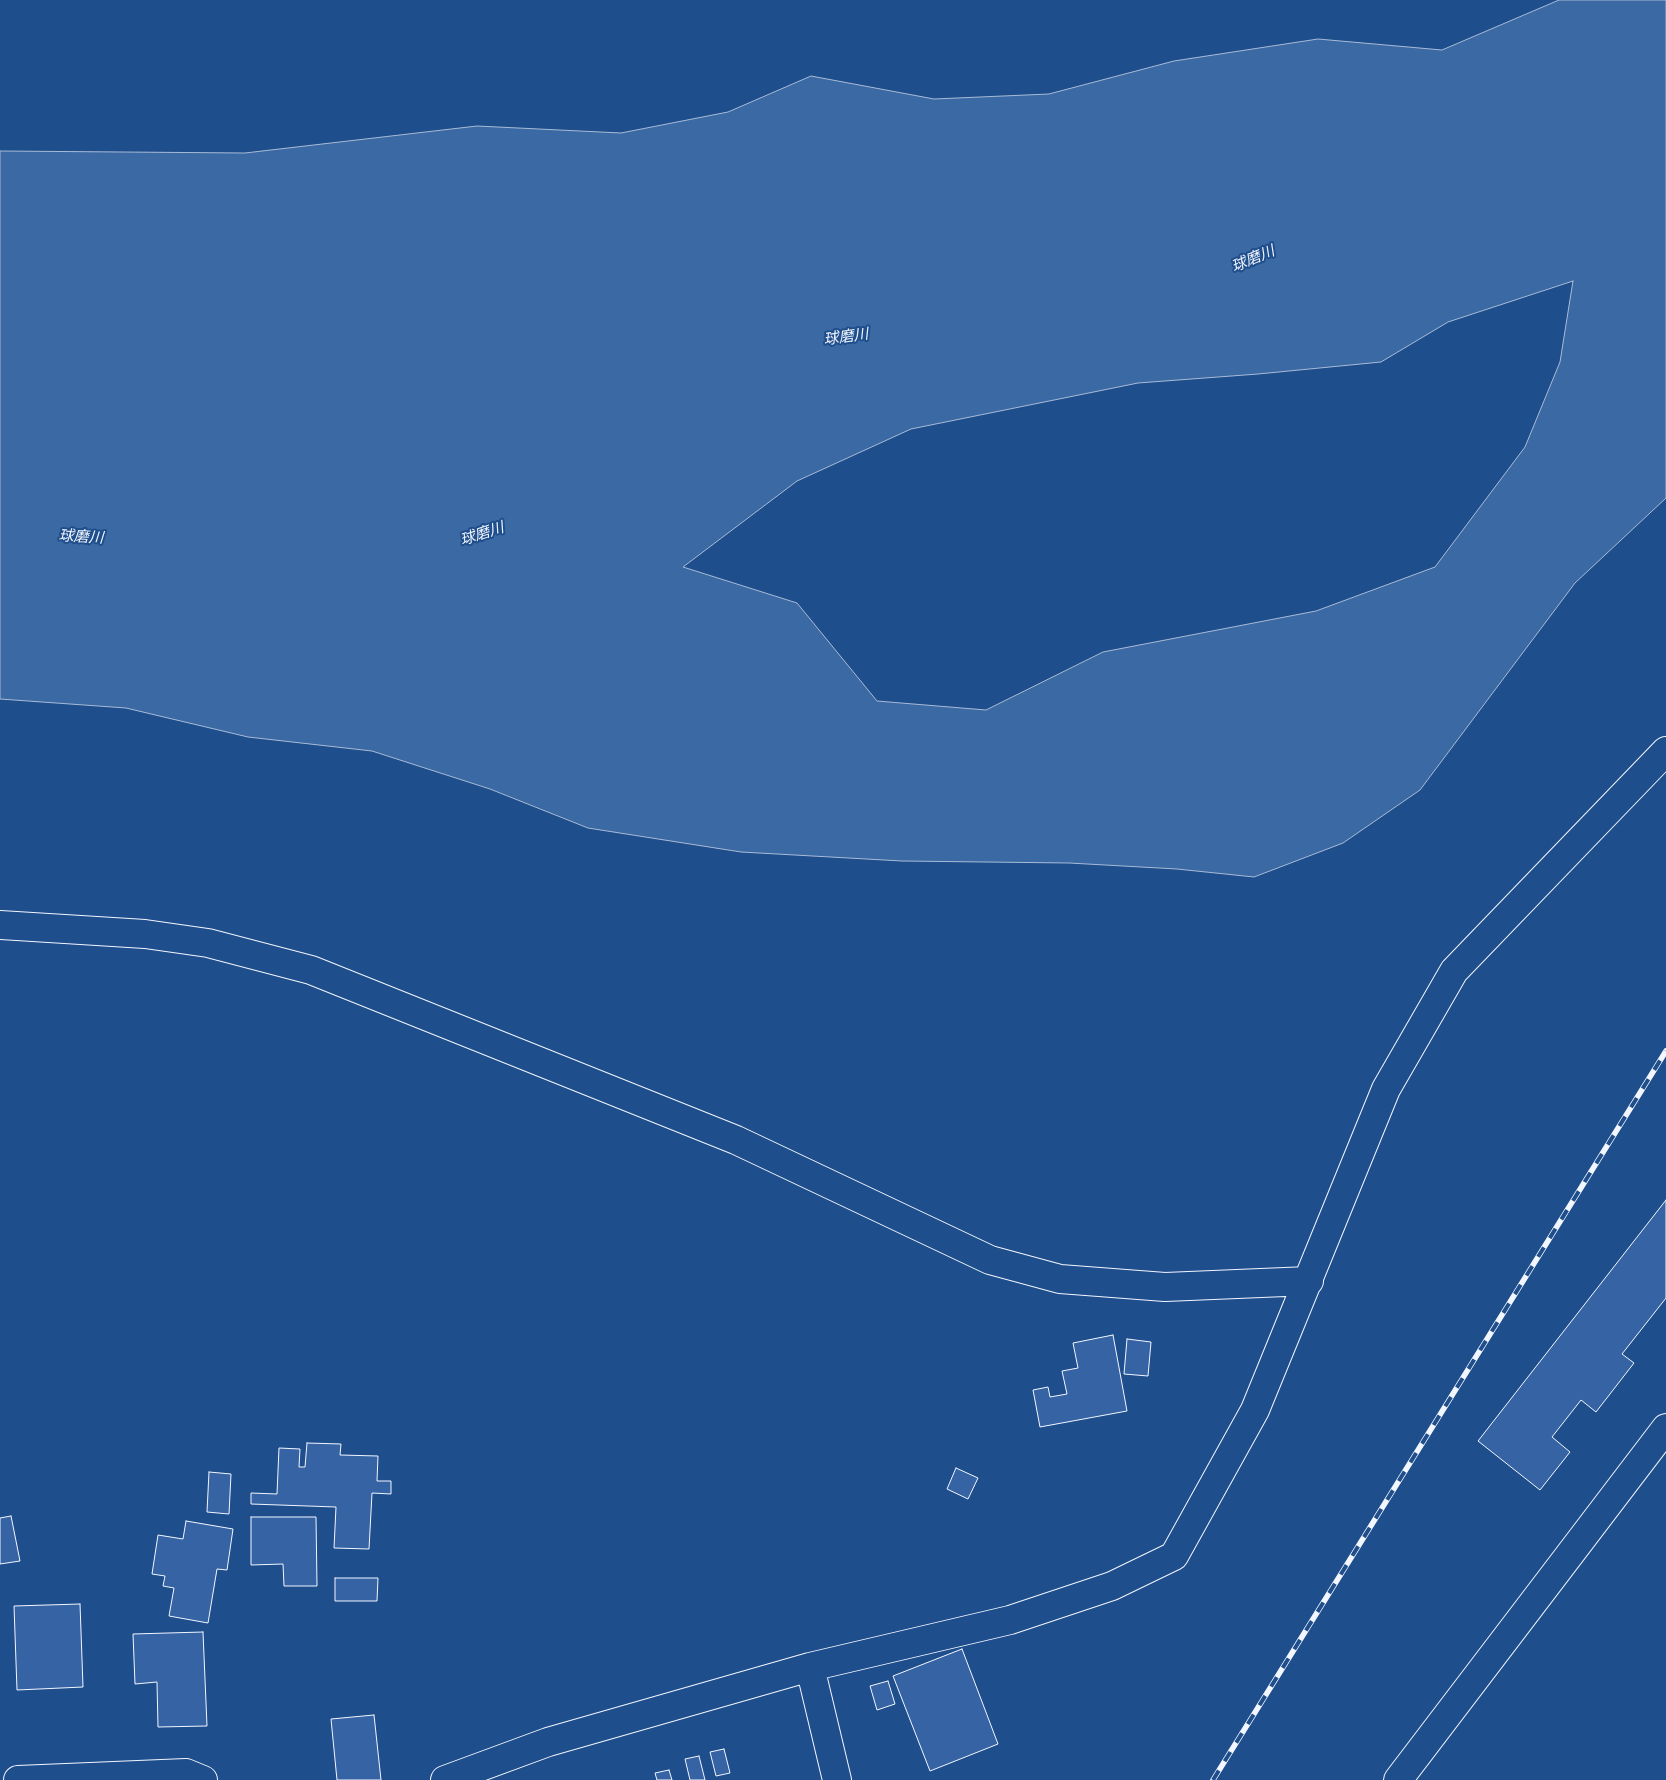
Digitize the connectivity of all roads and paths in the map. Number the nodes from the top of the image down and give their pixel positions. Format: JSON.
{"nodes":[{"id":1,"x":1666,"y":751,"type":"edge"},
{"id":2,"x":0,"y":925,"type":"edge"},
{"id":3,"x":1308,"y":1281,"type":"junction"},
{"id":4,"x":1666,"y":1428,"type":"edge"},
{"id":5,"x":810,"y":1667,"type":"junction"},
{"id":6,"x":18,"y":1780,"type":"edge"},
{"id":7,"x":203,"y":1780,"type":"edge"},
{"id":8,"x":445,"y":1780,"type":"edge"},
{"id":9,"x":837,"y":1780,"type":"edge"},
{"id":10,"x":1398,"y":1780,"type":"edge"}],
"edges":[{"from":1,"to":3,"type":"street"},
{"from":2,"to":3,"type":"street"},
{"from":3,"to":5,"type":"street"},
{"from":4,"to":10,"type":"street"},
{"from":5,"to":8,"type":"street"},
{"from":5,"to":9,"type":"street"},
{"from":6,"to":7,"type":"street"}]}
